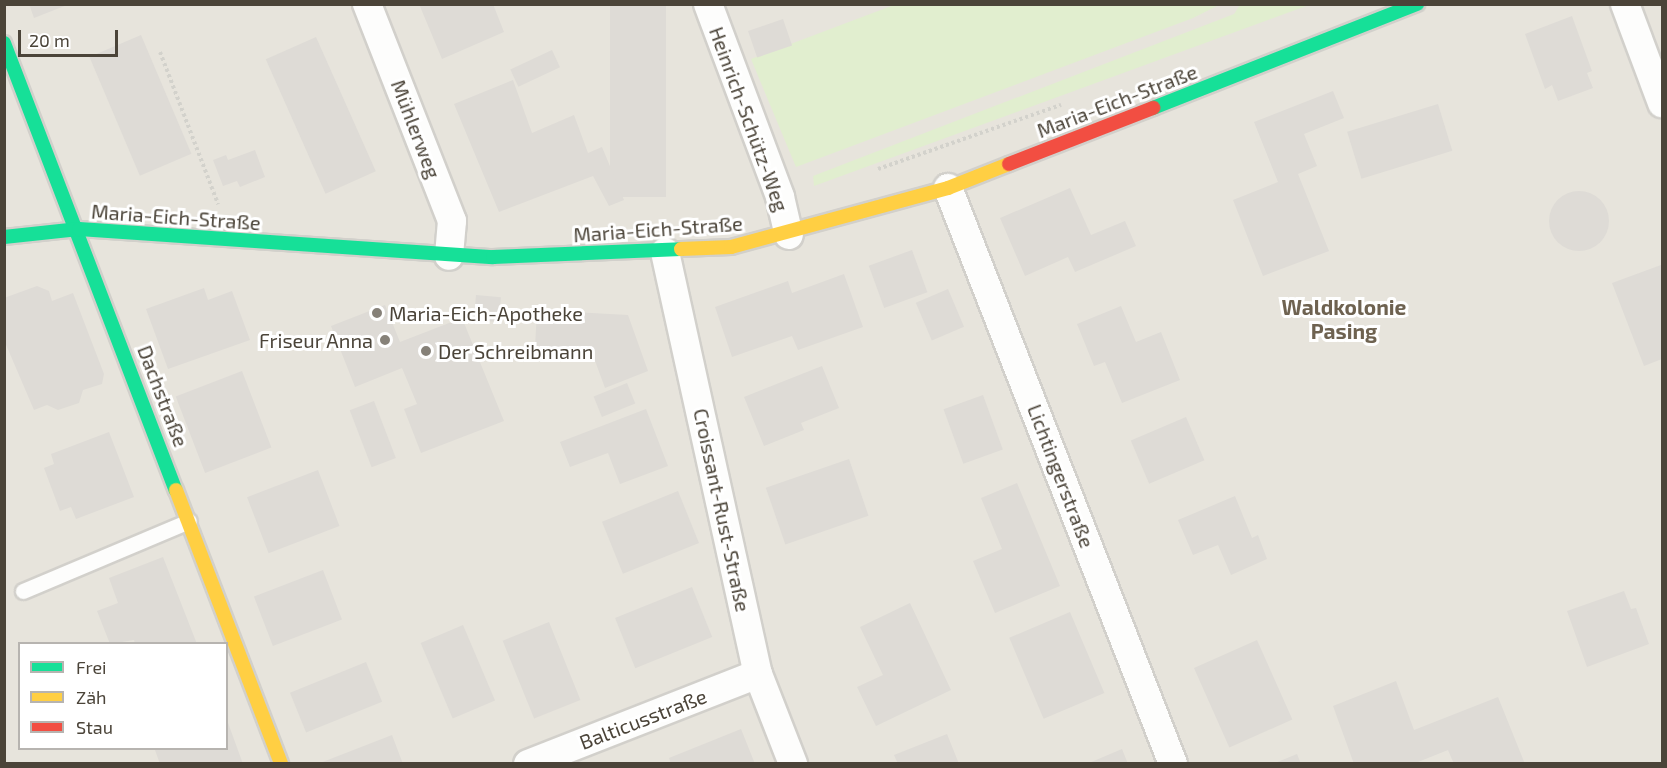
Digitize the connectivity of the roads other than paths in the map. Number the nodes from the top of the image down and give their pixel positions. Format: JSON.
{"nodes":[{"id":1,"x":367,"y":4,"type":"edge"},
{"id":2,"x":708,"y":4,"type":"edge"},
{"id":3,"x":1417,"y":4,"type":"edge"},
{"id":4,"x":1625,"y":4,"type":"edge"},
{"id":5,"x":4,"y":43,"type":"edge"},
{"id":6,"x":1662,"y":103,"type":"edge"},
{"id":7,"x":948,"y":189,"type":"junction"},
{"id":8,"x":79,"y":230,"type":"junction"},
{"id":9,"x":789,"y":234,"type":"junction"},
{"id":10,"x":4,"y":237,"type":"edge"},
{"id":11,"x":665,"y":252,"type":"junction"},
{"id":12,"x":449,"y":256,"type":"junction"},
{"id":13,"x":189,"y":521,"type":"junction"},
{"id":14,"x":23,"y":591,"type":"dead end"},
{"id":15,"x":758,"y":674,"type":"junction"},
{"id":16,"x":280,"y":764,"type":"edge"},
{"id":17,"x":528,"y":764,"type":"edge"},
{"id":18,"x":793,"y":764,"type":"edge"},
{"id":19,"x":1173,"y":764,"type":"edge"}],
"edges":[{"from":1,"to":12,"type":"street","name":"Mühlerweg"},
{"from":2,"to":9,"type":"street","name":"Heinrich-Schütz-Weg"},
{"from":3,"to":7,"type":"street","name":"Maria-Eich-Straße"},
{"from":4,"to":6,"type":"street"},
{"from":5,"to":8,"type":"street","name":"Dachstraße"},
{"from":7,"to":9,"type":"street","name":"Maria-Eich-Straße"},
{"from":7,"to":19,"type":"street","name":"Lichtingerstraße"},
{"from":8,"to":10,"type":"street","name":"Maria-Eich-Straße"},
{"from":8,"to":12,"type":"street","name":"Maria-Eich-Straße"},
{"from":8,"to":13,"type":"street","name":"Dachstraße"},
{"from":9,"to":11,"type":"street","name":"Maria-Eich-Straße"},
{"from":11,"to":12,"type":"street","name":"Maria-Eich-Straße"},
{"from":11,"to":15,"type":"street","name":"Croissant-Rust-Straße"},
{"from":13,"to":14,"type":"lane"},
{"from":13,"to":16,"type":"street","name":"Dachstraße"},
{"from":15,"to":17,"type":"street","name":"Balticusstraße"},
{"from":15,"to":18,"type":"street","name":"Croissant-Rust-Straße"}]}
